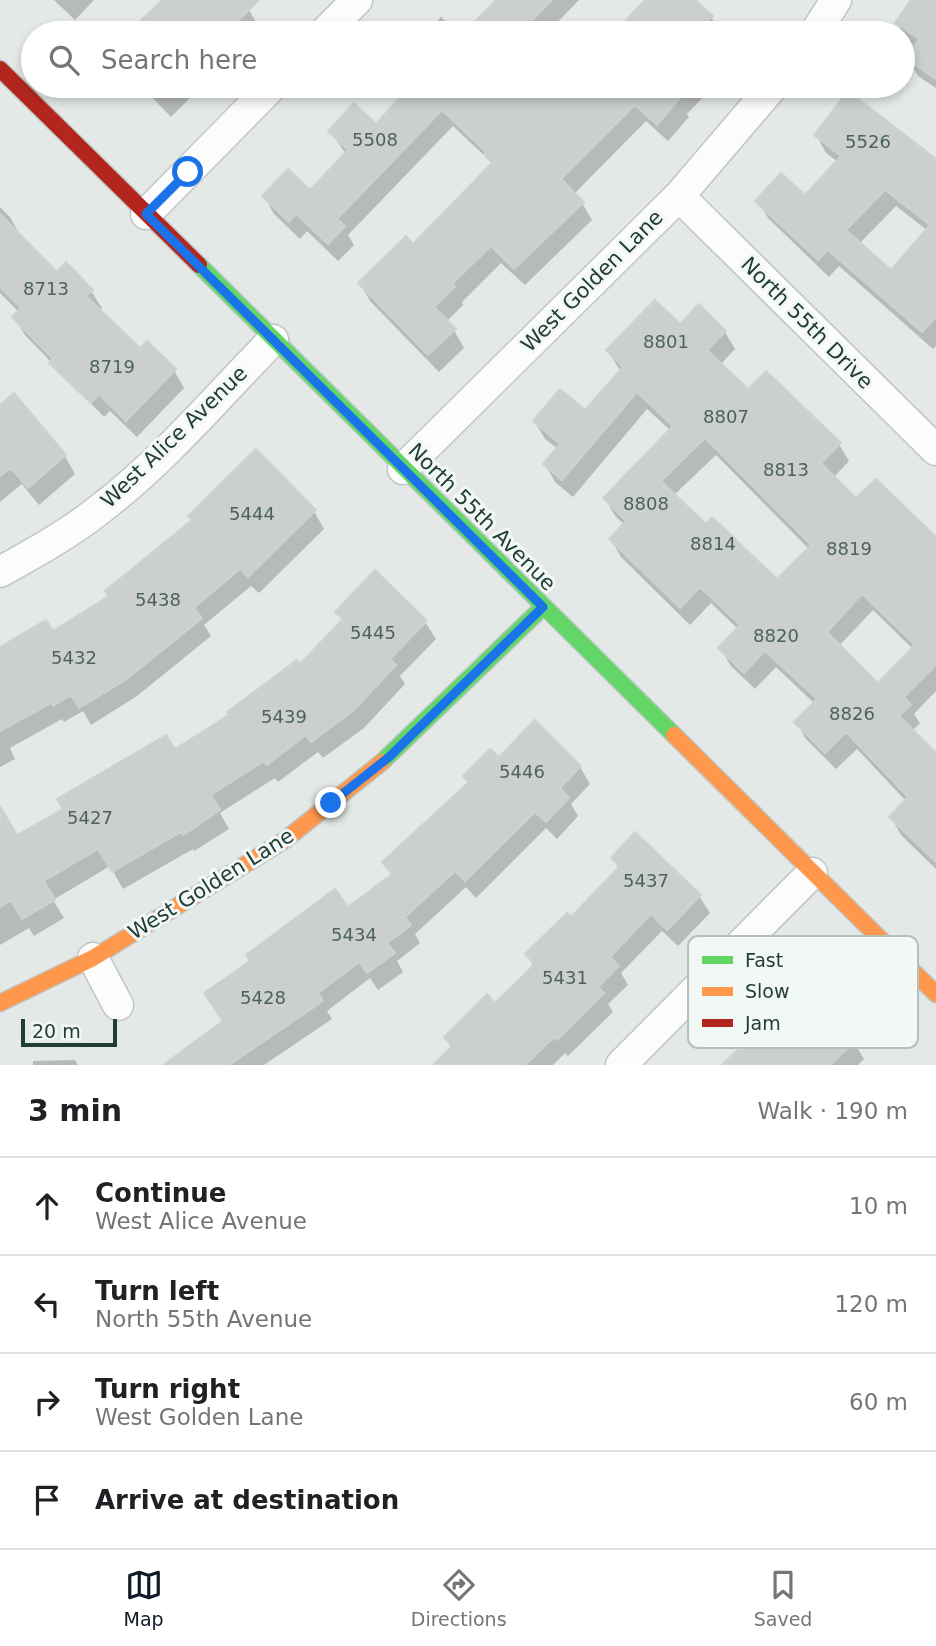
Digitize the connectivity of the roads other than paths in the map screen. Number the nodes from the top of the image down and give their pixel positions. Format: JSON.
{"nodes":[{"id":1,"x":357,"y":0,"type":"edge"},
{"id":2,"x":836,"y":0,"type":"edge"},
{"id":3,"x":336,"y":21,"type":"edge"},
{"id":4,"x":823,"y":21,"type":"edge"},
{"id":5,"x":0,"y":69,"type":"edge"},
{"id":6,"x":21,"y":90,"type":"edge"},
{"id":7,"x":29,"y":98,"type":"edge"},
{"id":8,"x":260,"y":98,"type":"edge"},
{"id":9,"x":763,"y":98,"type":"edge"},
{"id":10,"x":678,"y":196,"type":"junction"},
{"id":11,"x":146,"y":214,"type":"junction"},
{"id":12,"x":273,"y":340,"type":"junction"},
{"id":13,"x":936,"y":450,"type":"edge"},
{"id":14,"x":403,"y":469,"type":"junction"},
{"id":15,"x":0,"y":572,"type":"edge"},
{"id":16,"x":543,"y":607,"type":"junction"},
{"id":17,"x":812,"y":873,"type":"junction"},
{"id":18,"x":749,"y":936,"type":"edge"},
{"id":19,"x":877,"y":936,"type":"edge"},
{"id":20,"x":93,"y":958,"type":"junction"},
{"id":21,"x":918,"y":976,"type":"edge"},
{"id":22,"x":936,"y":994,"type":"edge"},
{"id":23,"x":688,"y":998,"type":"edge"},
{"id":24,"x":0,"y":1003,"type":"edge"},
{"id":25,"x":118,"y":1005,"type":"dead end"},
{"id":26,"x":621,"y":1065,"type":"edge"}],
"edges":[{"from":1,"to":3,"type":"street"},
{"from":2,"to":4,"type":"street"},
{"from":5,"to":6,"type":"street","name":"North 55th Avenue"},
{"from":7,"to":11,"type":"street","name":"North 55th Avenue"},
{"from":8,"to":11,"type":"street"},
{"from":9,"to":10,"type":"street","name":"West Golden Lane"},
{"from":10,"to":13,"type":"street","name":"North 55th Drive"},
{"from":10,"to":14,"type":"street","name":"West Golden Lane"},
{"from":11,"to":12,"type":"street","name":"North 55th Avenue"},
{"from":12,"to":14,"type":"street","name":"North 55th Avenue"},
{"from":12,"to":15,"type":"street","name":"West Alice Avenue"},
{"from":14,"to":16,"type":"street","name":"North 55th Avenue"},
{"from":16,"to":17,"type":"street","name":"North 55th Avenue"},
{"from":16,"to":20,"type":"street","name":"West Golden Lane"},
{"from":17,"to":18,"type":"street"},
{"from":17,"to":19,"type":"street","name":"North 55th Avenue"},
{"from":20,"to":24,"type":"street","name":"West Golden Lane"},
{"from":20,"to":25,"type":"street"},
{"from":21,"to":22,"type":"street","name":"North 55th Avenue"},
{"from":23,"to":26,"type":"street"}]}
